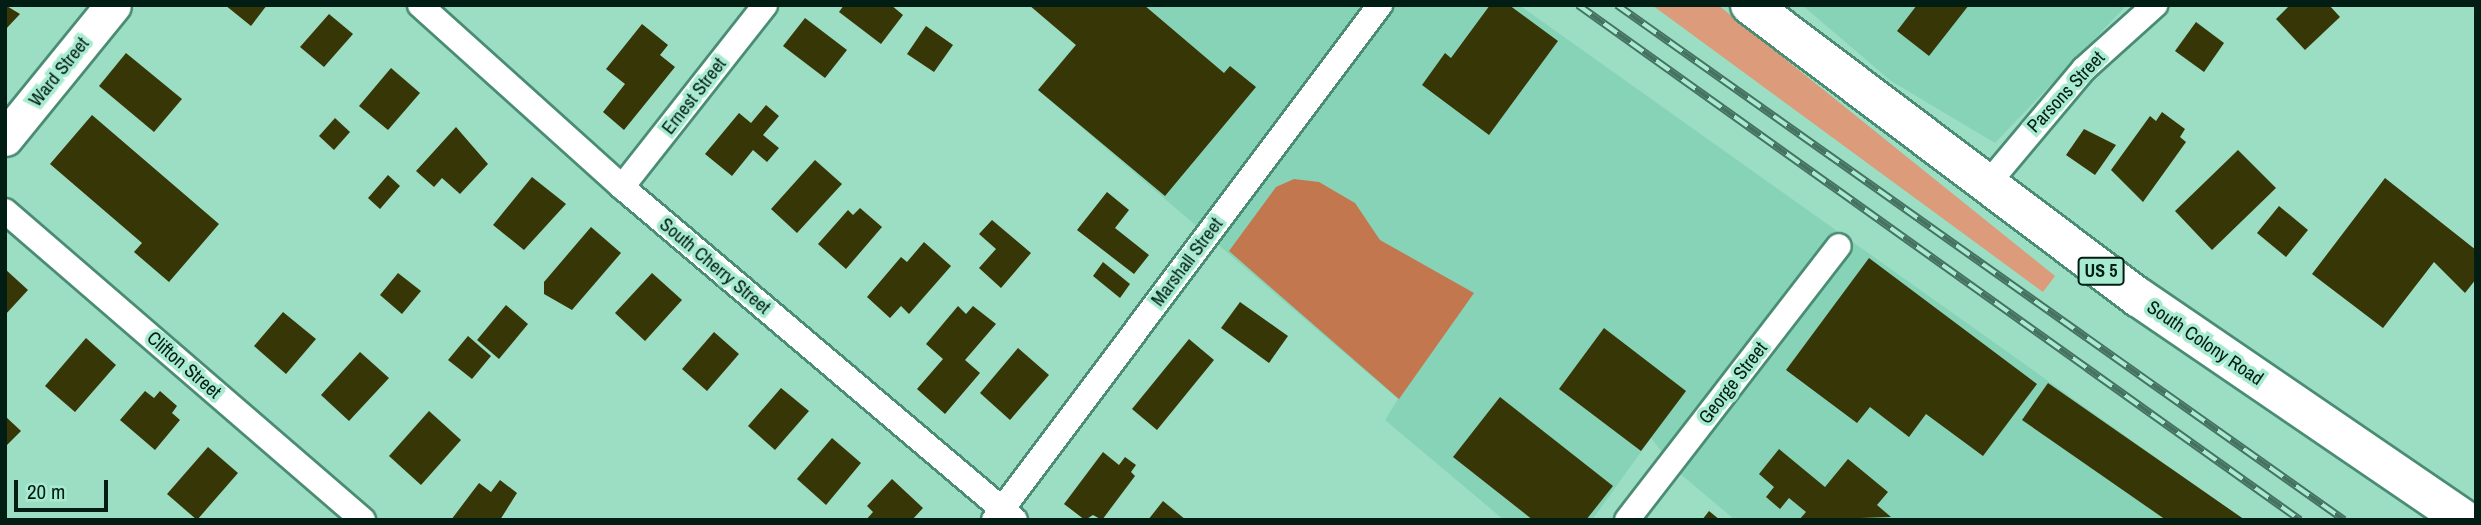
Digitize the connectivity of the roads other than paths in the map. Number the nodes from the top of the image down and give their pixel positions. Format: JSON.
{"nodes":[{"id":1,"x":113,"y":5,"type":"edge"},
{"id":2,"x":420,"y":5,"type":"edge"},
{"id":3,"x":765,"y":5,"type":"edge"},
{"id":4,"x":1380,"y":5,"type":"edge"},
{"id":5,"x":1750,"y":5,"type":"edge"},
{"id":6,"x":2155,"y":5,"type":"edge"},
{"id":7,"x":5,"y":138,"type":"edge"},
{"id":8,"x":622,"y":187,"type":"junction"},
{"id":9,"x":1984,"y":187,"type":"junction"},
{"id":10,"x":5,"y":211,"type":"edge"},
{"id":11,"x":1839,"y":246,"type":"dead end"},
{"id":12,"x":1004,"y":516,"type":"edge"},
{"id":13,"x":363,"y":520,"type":"edge"},
{"id":14,"x":1627,"y":520,"type":"edge"},
{"id":15,"x":2465,"y":520,"type":"edge"}],
"edges":[{"from":1,"to":7,"type":"street","name":"Ward Street"},
{"from":2,"to":8,"type":"street","name":"South Cherry Street"},
{"from":3,"to":8,"type":"street","name":"Ernest Street"},
{"from":4,"to":12,"type":"street","name":"Marshall Street"},
{"from":5,"to":9,"type":"main road","name":"South Colony Road","number":"US 5"},
{"from":6,"to":9,"type":"street","name":"Parsons Street"},
{"from":8,"to":12,"type":"street","name":"South Cherry Street"},
{"from":9,"to":15,"type":"main road","name":"South Colony Road","number":"US 5"},
{"from":10,"to":13,"type":"street","name":"Clifton Street"},
{"from":11,"to":14,"type":"street","name":"George Street"}]}
